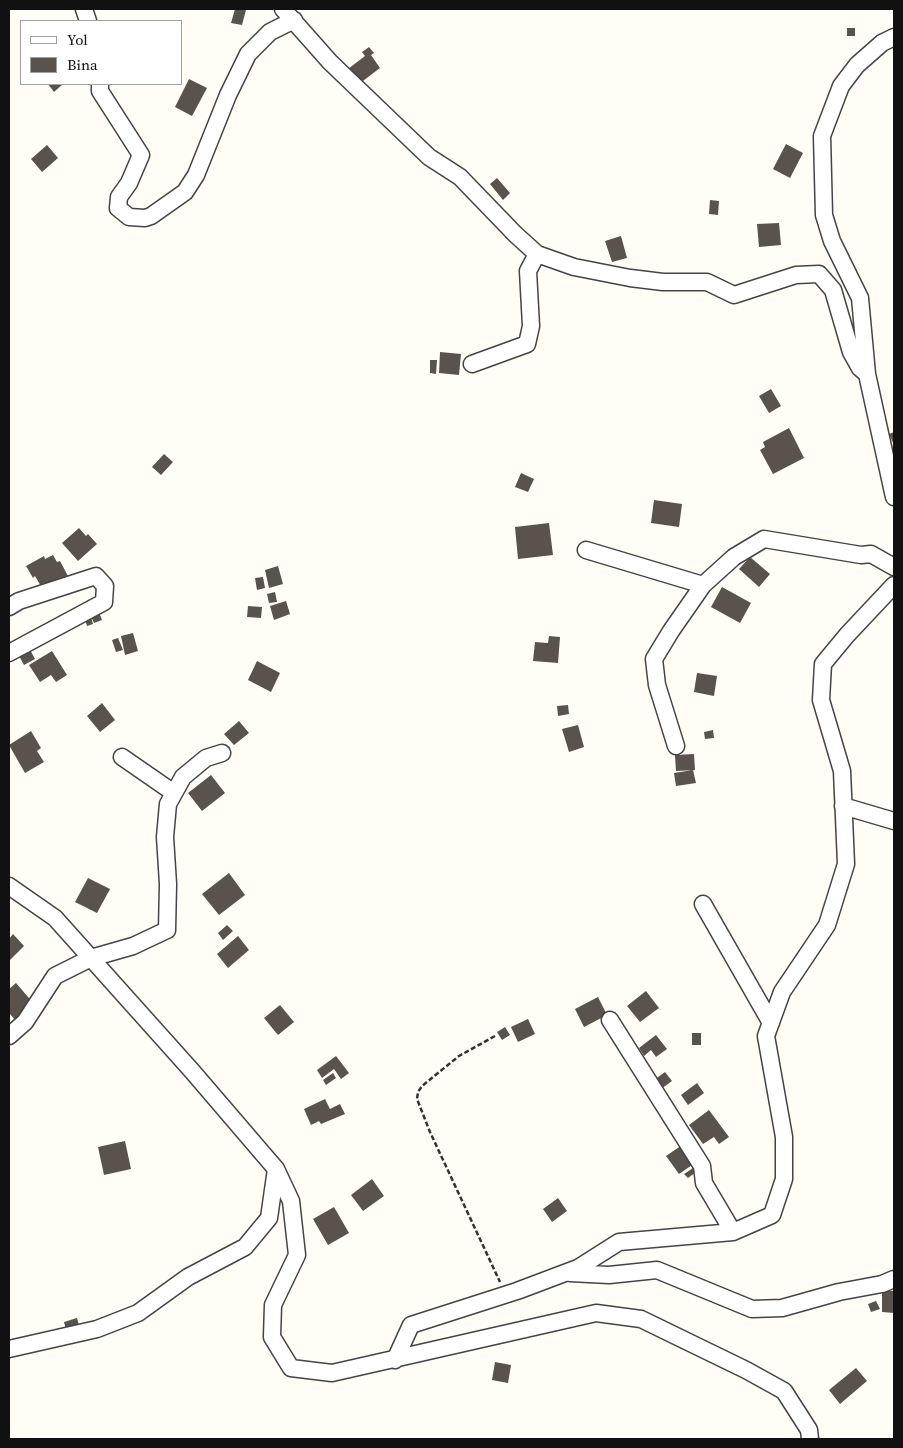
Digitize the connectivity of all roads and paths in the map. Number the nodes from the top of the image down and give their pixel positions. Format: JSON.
{"nodes":[{"id":1,"x":288,"y":14,"type":"edge"},
{"id":2,"x":894,"y":38,"type":"edge"},
{"id":3,"x":100,"y":85,"type":"edge"},
{"id":4,"x":538,"y":254,"type":"junction"},
{"id":5,"x":472,"y":364,"type":"dead end"},
{"id":6,"x":866,"y":374,"type":"junction"},
{"id":7,"x":894,"y":497,"type":"edge"},
{"id":8,"x":586,"y":550,"type":"dead end"},
{"id":9,"x":894,"y":567,"type":"edge"},
{"id":10,"x":703,"y":585,"type":"junction"},
{"id":11,"x":894,"y":585,"type":"edge"},
{"id":12,"x":9,"y":606,"type":"edge"},
{"id":13,"x":9,"y":653,"type":"edge"},
{"id":14,"x":676,"y":746,"type":"dead end"},
{"id":15,"x":222,"y":753,"type":"dead end"},
{"id":16,"x":122,"y":757,"type":"dead end"},
{"id":17,"x":174,"y":793,"type":"junction"},
{"id":18,"x":843,"y":806,"type":"junction"},
{"id":19,"x":894,"y":821,"type":"edge"},
{"id":20,"x":9,"y":886,"type":"edge"},
{"id":21,"x":703,"y":904,"type":"dead end"},
{"id":22,"x":91,"y":958,"type":"junction"},
{"id":23,"x":610,"y":1020,"type":"dead end"},
{"id":24,"x":771,"y":1023,"type":"junction"},
{"id":25,"x":9,"y":1036,"type":"edge"},
{"id":26,"x":495,"y":1036,"type":"dead end"},
{"id":27,"x":276,"y":1169,"type":"junction"},
{"id":28,"x":733,"y":1232,"type":"junction"},
{"id":29,"x":565,"y":1273,"type":"junction"},
{"id":30,"x":894,"y":1279,"type":"edge"},
{"id":31,"x":506,"y":1295,"type":"junction"},
{"id":32,"x":9,"y":1349,"type":"edge"},
{"id":33,"x":395,"y":1360,"type":"junction"},
{"id":34,"x":810,"y":1439,"type":"edge"}],
"edges":[{"from":1,"to":3,"type":"street"},
{"from":1,"to":4,"type":"street"},
{"from":2,"to":6,"type":"street"},
{"from":4,"to":5,"type":"street"},
{"from":4,"to":6,"type":"street"},
{"from":6,"to":7,"type":"street"},
{"from":8,"to":10,"type":"street"},
{"from":9,"to":10,"type":"street"},
{"from":10,"to":14,"type":"street"},
{"from":11,"to":18,"type":"street"},
{"from":12,"to":13,"type":"street"},
{"from":15,"to":17,"type":"street"},
{"from":16,"to":17,"type":"street"},
{"from":17,"to":22,"type":"street"},
{"from":18,"to":19,"type":"street"},
{"from":18,"to":24,"type":"street"},
{"from":20,"to":22,"type":"street"},
{"from":21,"to":24,"type":"street"},
{"from":22,"to":25,"type":"street"},
{"from":22,"to":27,"type":"street"},
{"from":23,"to":28,"type":"street"},
{"from":24,"to":28,"type":"street"},
{"from":26,"to":31,"type":"path"},
{"from":27,"to":32,"type":"street"},
{"from":27,"to":33,"type":"street"},
{"from":28,"to":29,"type":"street"},
{"from":29,"to":30,"type":"street"},
{"from":29,"to":31,"type":"street"},
{"from":31,"to":33,"type":"street"},
{"from":33,"to":34,"type":"street"}]}
